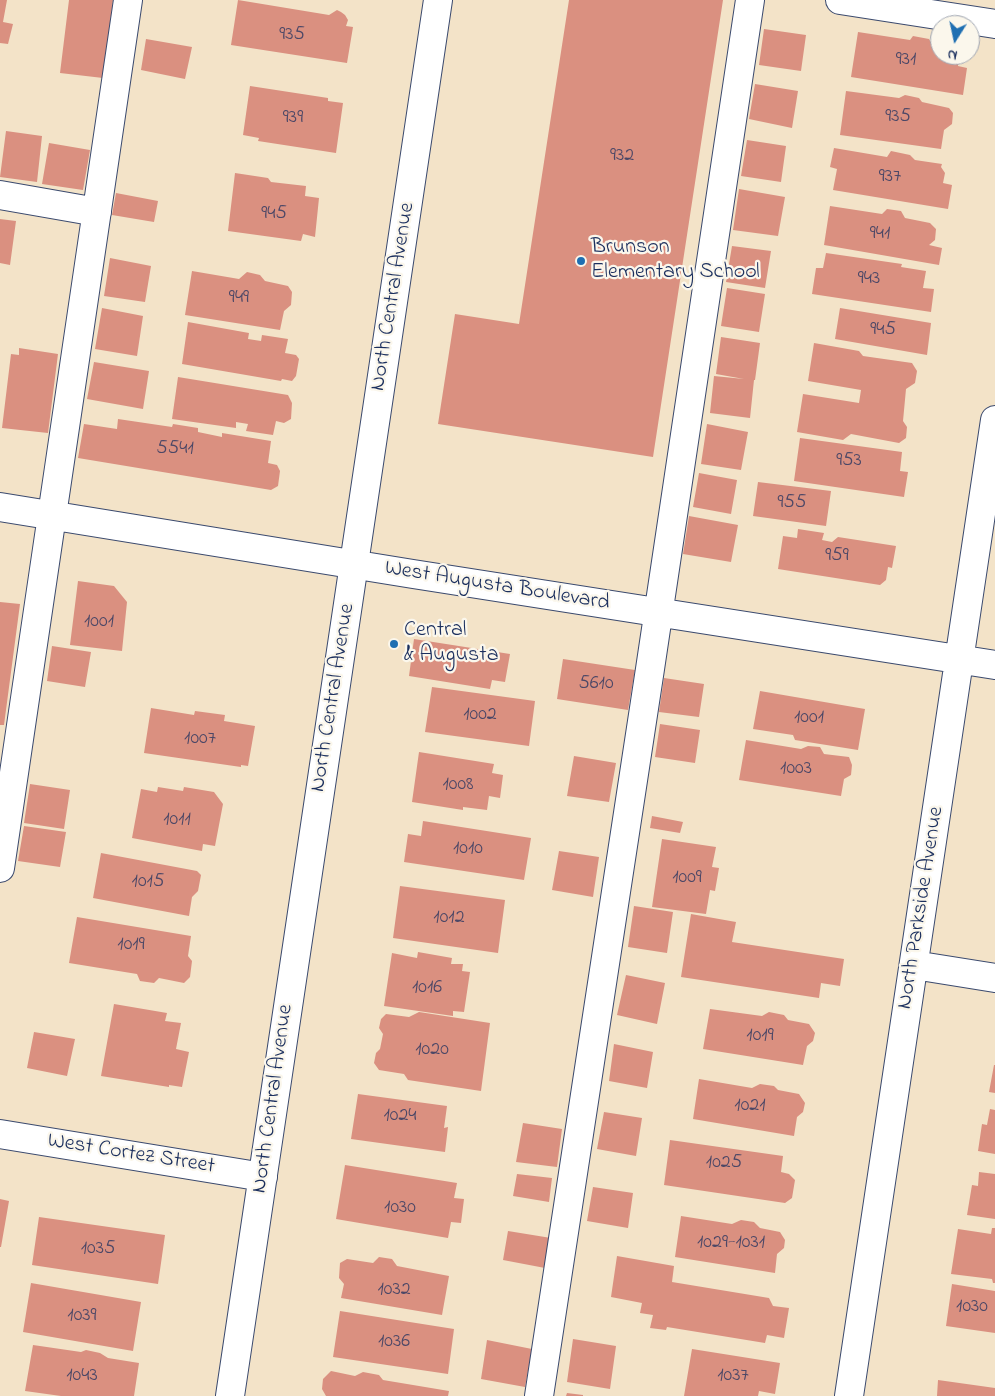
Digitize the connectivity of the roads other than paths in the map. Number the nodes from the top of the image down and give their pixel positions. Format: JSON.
{"nodes":[{"id":1,"x":128,"y":0,"type":"edge"},
{"id":2,"x":438,"y":0,"type":"edge"},
{"id":3,"x":750,"y":0,"type":"edge"},
{"id":4,"x":840,"y":0,"type":"edge"},
{"id":5,"x":995,"y":24,"type":"edge"},
{"id":6,"x":0,"y":195,"type":"edge"},
{"id":7,"x":97,"y":212,"type":"junction"},
{"id":8,"x":995,"y":420,"type":"edge"},
{"id":9,"x":0,"y":507,"type":"edge"},
{"id":10,"x":52,"y":515,"type":"junction"},
{"id":11,"x":354,"y":564,"type":"junction"},
{"id":12,"x":658,"y":612,"type":"junction"},
{"id":13,"x":959,"y":660,"type":"junction"},
{"id":14,"x":995,"y":665,"type":"edge"},
{"id":15,"x":3,"y":824,"type":"edge"},
{"id":16,"x":0,"y":868,"type":"edge"},
{"id":17,"x":914,"y":966,"type":"junction"},
{"id":18,"x":995,"y":978,"type":"edge"},
{"id":19,"x":0,"y":1134,"type":"edge"},
{"id":20,"x":263,"y":1177,"type":"junction"},
{"id":21,"x":230,"y":1396,"type":"edge"},
{"id":22,"x":539,"y":1396,"type":"edge"},
{"id":23,"x":849,"y":1396,"type":"edge"}],
"edges":[{"from":1,"to":7,"type":"street"},
{"from":2,"to":11,"type":"street","name":"North Central Avenue"},
{"from":3,"to":12,"type":"street"},
{"from":4,"to":5,"type":"street"},
{"from":6,"to":7,"type":"street"},
{"from":7,"to":10,"type":"street"},
{"from":8,"to":13,"type":"street","name":"North Parkside Avenue"},
{"from":9,"to":10,"type":"street","name":"West Augusta Boulevard"},
{"from":10,"to":11,"type":"street","name":"West Augusta Boulevard"},
{"from":10,"to":15,"type":"street"},
{"from":11,"to":12,"type":"street","name":"West Augusta Boulevard"},
{"from":11,"to":20,"type":"street","name":"North Central Avenue"},
{"from":12,"to":13,"type":"street","name":"West Augusta Boulevard"},
{"from":12,"to":22,"type":"street"},
{"from":13,"to":14,"type":"street","name":"West Augusta Boulevard"},
{"from":13,"to":17,"type":"street","name":"North Parkside Avenue"},
{"from":15,"to":16,"type":"street"},
{"from":17,"to":18,"type":"street"},
{"from":17,"to":23,"type":"street","name":"North Parkside Avenue"},
{"from":19,"to":20,"type":"street","name":"West Cortez Street"},
{"from":20,"to":21,"type":"street","name":"North Central Avenue"}]}
